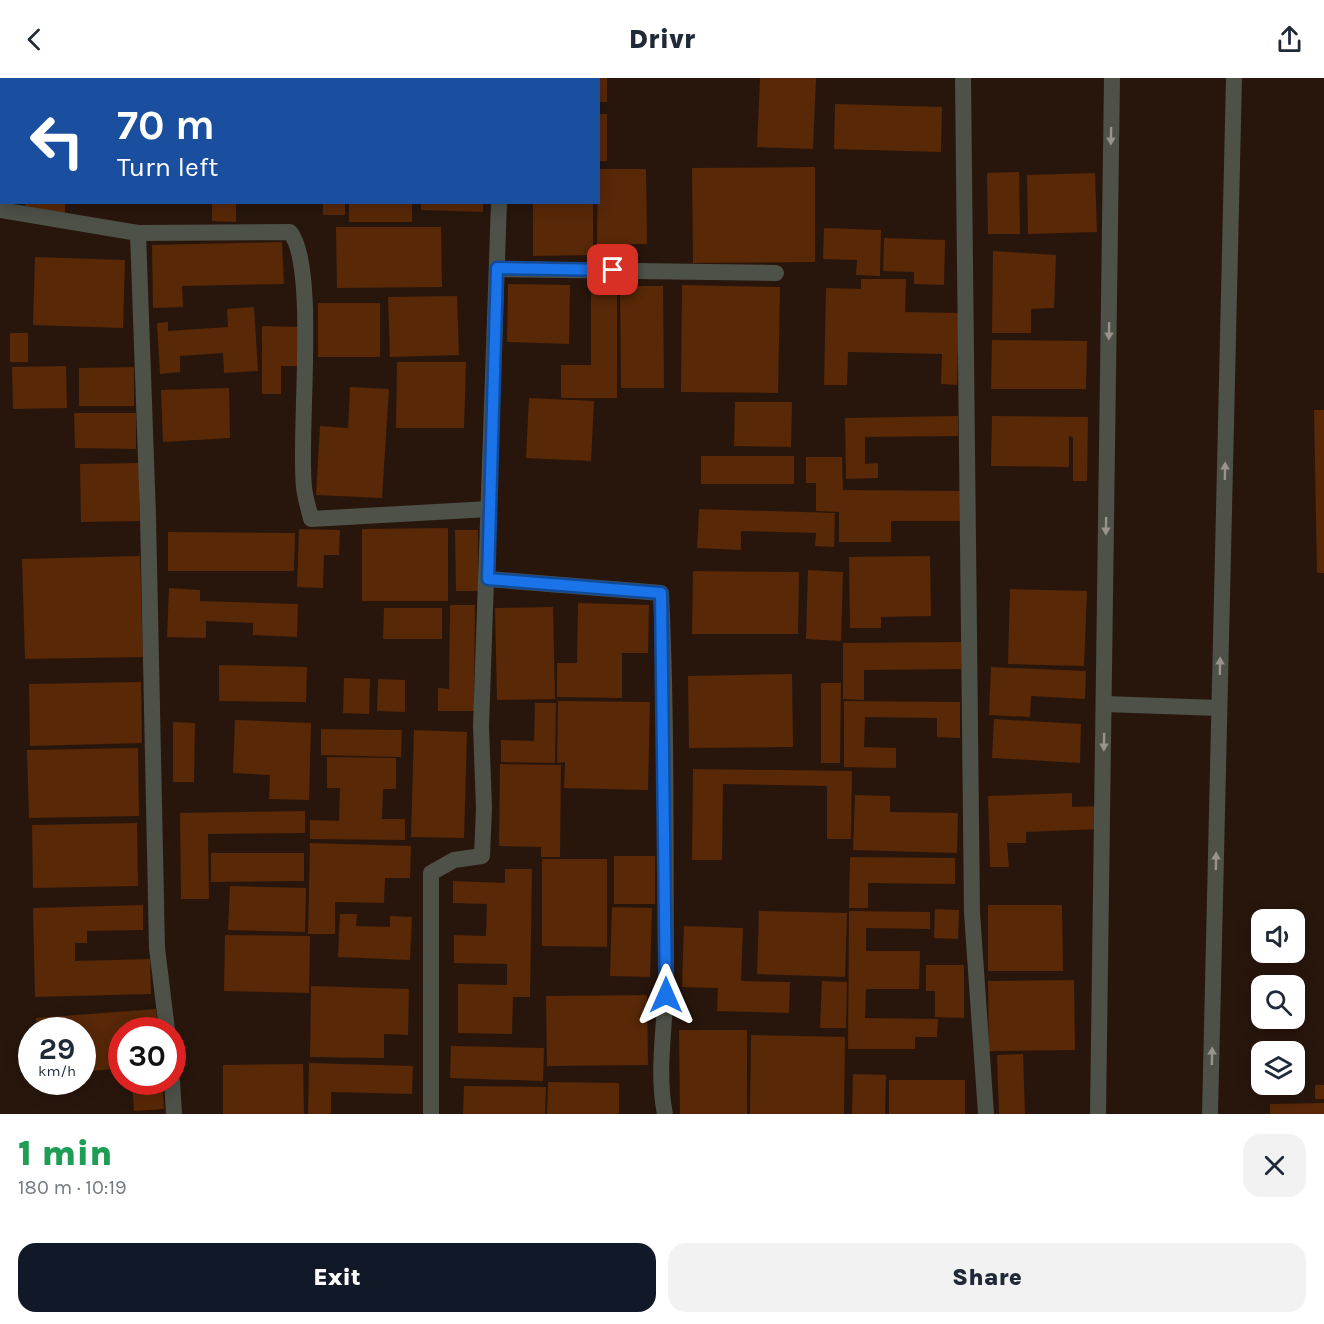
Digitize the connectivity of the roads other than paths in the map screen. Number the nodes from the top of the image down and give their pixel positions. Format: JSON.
{"nodes":[{"id":1,"x":963,"y":78,"type":"edge"},
{"id":2,"x":1112,"y":78,"type":"edge"},
{"id":3,"x":1234,"y":78,"type":"edge"},
{"id":4,"x":500,"y":204,"type":"edge"},
{"id":5,"x":0,"y":210,"type":"edge"},
{"id":6,"x":138,"y":233,"type":"junction"},
{"id":7,"x":497,"y":268,"type":"junction"},
{"id":8,"x":776,"y":273,"type":"dead end"},
{"id":9,"x":489,"y":508,"type":"junction"},
{"id":10,"x":488,"y":579,"type":"junction"},
{"id":11,"x":1104,"y":704,"type":"junction"},
{"id":12,"x":1220,"y":708,"type":"junction"},
{"id":13,"x":165,"y":1017,"type":"edge"},
{"id":14,"x":173,"y":1095,"type":"edge"},
{"id":15,"x":174,"y":1114,"type":"edge"},
{"id":16,"x":431,"y":1114,"type":"edge"},
{"id":17,"x":665,"y":1114,"type":"edge"},
{"id":18,"x":986,"y":1114,"type":"edge"},
{"id":19,"x":1098,"y":1114,"type":"edge"},
{"id":20,"x":1210,"y":1114,"type":"edge"}],
"edges":[{"from":1,"to":18,"type":"street"},
{"from":2,"to":11,"type":"street","one_way":true},
{"from":12,"to":3,"type":"street","one_way":true},
{"from":4,"to":7,"type":"street"},
{"from":5,"to":6,"type":"street"},
{"from":6,"to":9,"type":"street"},
{"from":6,"to":13,"type":"street"},
{"from":7,"to":8,"type":"street"},
{"from":7,"to":9,"type":"street"},
{"from":9,"to":10,"type":"street"},
{"from":10,"to":16,"type":"street"},
{"from":10,"to":17,"type":"street"},
{"from":11,"to":12,"type":"street"},
{"from":11,"to":19,"type":"street","one_way":true},
{"from":20,"to":12,"type":"street","one_way":true},
{"from":14,"to":15,"type":"street"}]}
